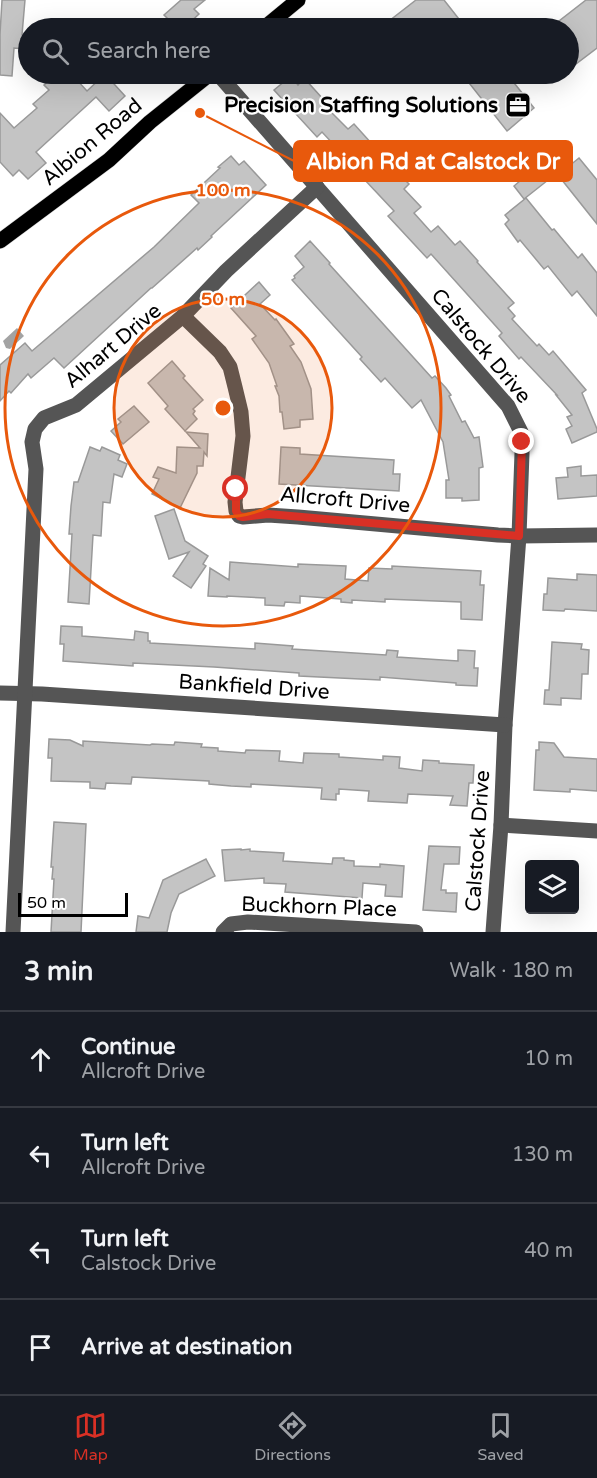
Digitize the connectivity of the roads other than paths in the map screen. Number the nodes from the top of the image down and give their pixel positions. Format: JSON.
{"nodes":[{"id":1,"x":298,"y":0,"type":"edge"},
{"id":2,"x":276,"y":18,"type":"edge"},
{"id":3,"x":198,"y":84,"type":"edge"},
{"id":4,"x":227,"y":84,"type":"edge"},
{"id":5,"x":317,"y":187,"type":"junction"},
{"id":6,"x":2,"y":236,"type":"edge"},
{"id":7,"x":183,"y":315,"type":"junction"},
{"id":8,"x":597,"y":535,"type":"edge"},
{"id":9,"x":519,"y":536,"type":"junction"},
{"id":10,"x":0,"y":693,"type":"edge"},
{"id":11,"x":25,"y":693,"type":"junction"},
{"id":12,"x":506,"y":725,"type":"junction"},
{"id":13,"x":501,"y":825,"type":"junction"},
{"id":14,"x":597,"y":831,"type":"edge"},
{"id":15,"x":13,"y":932,"type":"edge"},
{"id":16,"x":222,"y":932,"type":"edge"},
{"id":17,"x":416,"y":932,"type":"edge"},
{"id":18,"x":492,"y":932,"type":"edge"}],
"edges":[{"from":1,"to":2,"type":"main road"},
{"from":3,"to":6,"type":"main road","name":"Albion Road"},
{"from":4,"to":5,"type":"street","name":"Calstock Drive"},
{"from":5,"to":7,"type":"street","name":"Alhart Drive"},
{"from":5,"to":9,"type":"street","name":"Calstock Drive"},
{"from":7,"to":9,"type":"street","name":"Allcroft Drive"},
{"from":7,"to":11,"type":"street","name":"Alhart Drive"},
{"from":8,"to":9,"type":"street","name":"Allcroft Drive"},
{"from":9,"to":12,"type":"street","name":"Calstock Drive"},
{"from":10,"to":11,"type":"street","name":"Bankfield Drive"},
{"from":11,"to":12,"type":"street","name":"Bankfield Drive"},
{"from":11,"to":15,"type":"street","name":"Alhart Drive"},
{"from":12,"to":13,"type":"street","name":"Calstock Drive"},
{"from":13,"to":14,"type":"street"},
{"from":13,"to":18,"type":"street","name":"Calstock Drive"},
{"from":16,"to":17,"type":"street","name":"Buckhorn Place"}]}
